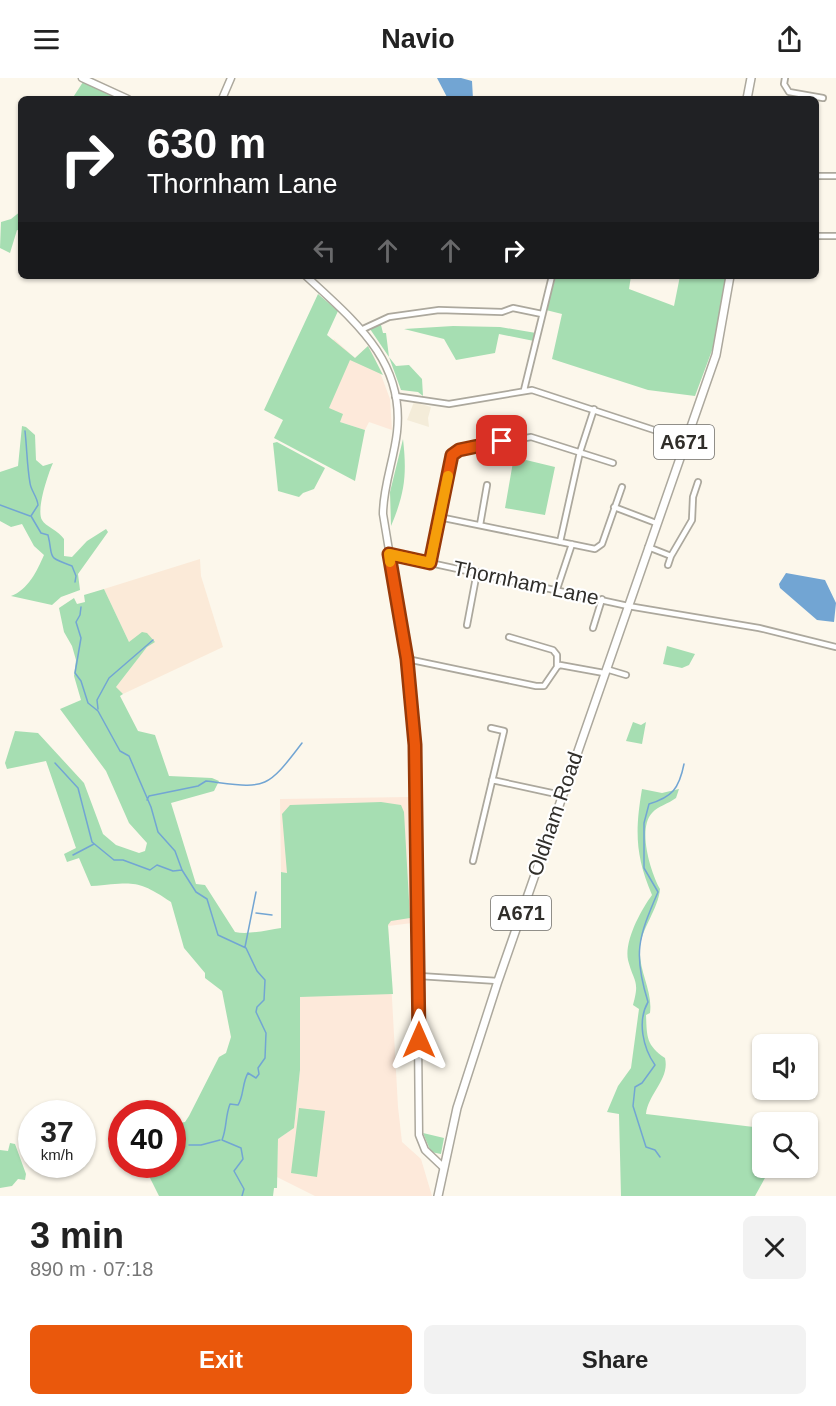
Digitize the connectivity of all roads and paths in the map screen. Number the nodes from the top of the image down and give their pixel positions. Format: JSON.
{"nodes":[{"id":1,"x":82,"y":78,"type":"edge"},
{"id":2,"x":231,"y":78,"type":"edge"},
{"id":3,"x":751,"y":78,"type":"edge"},
{"id":4,"x":785,"y":78,"type":"edge"},
{"id":5,"x":121,"y":96,"type":"edge"},
{"id":6,"x":223,"y":96,"type":"edge"},
{"id":7,"x":748,"y":96,"type":"edge"},
{"id":8,"x":812,"y":96,"type":"edge"},
{"id":9,"x":819,"y":97,"type":"edge"},
{"id":10,"x":823,"y":98,"type":"dead end"},
{"id":11,"x":819,"y":176,"type":"edge"},
{"id":12,"x":836,"y":176,"type":"edge"},
{"id":13,"x":819,"y":236,"type":"edge"},
{"id":14,"x":836,"y":236,"type":"edge"},
{"id":15,"x":309,"y":279,"type":"edge"},
{"id":16,"x":551,"y":279,"type":"edge"},
{"id":17,"x":729,"y":279,"type":"edge"},
{"id":18,"x":542,"y":315,"type":"junction"},
{"id":19,"x":363,"y":329,"type":"junction"},
{"id":20,"x":524,"y":390,"type":"junction"},
{"id":21,"x":395,"y":396,"type":"junction"},
{"id":22,"x":594,"y":409,"type":"junction"},
{"id":23,"x":685,"y":440,"type":"junction"},
{"id":24,"x":706,"y":447,"type":"dead end"},
{"id":25,"x":580,"y":452,"type":"junction"},
{"id":26,"x":613,"y":463,"type":"dead end"},
{"id":27,"x":698,"y":482,"type":"dead end"},
{"id":28,"x":487,"y":485,"type":"dead end"},
{"id":29,"x":622,"y":487,"type":"dead end"},
{"id":30,"x":614,"y":507,"type":"junction"},
{"id":31,"x":439,"y":517,"type":"junction"},
{"id":32,"x":656,"y":522,"type":"junction"},
{"id":33,"x":480,"y":525,"type":"junction"},
{"id":34,"x":560,"y":542,"type":"junction"},
{"id":35,"x":572,"y":544,"type":"junction"},
{"id":36,"x":648,"y":547,"type":"junction"},
{"id":37,"x":389,"y":554,"type":"junction"},
{"id":38,"x":671,"y":556,"type":"junction"},
{"id":39,"x":430,"y":563,"type":"junction"},
{"id":40,"x":668,"y":565,"type":"dead end"},
{"id":41,"x":477,"y":572,"type":"junction"},
{"id":42,"x":557,"y":589,"type":"junction"},
{"id":43,"x":602,"y":599,"type":"junction"},
{"id":44,"x":627,"y":606,"type":"junction"},
{"id":45,"x":460,"y":617,"type":"dead end"},
{"id":46,"x":593,"y":628,"type":"dead end"},
{"id":47,"x":509,"y":637,"type":"dead end"},
{"id":48,"x":836,"y":647,"type":"edge"},
{"id":49,"x":407,"y":659,"type":"junction"},
{"id":50,"x":556,"y":667,"type":"junction"},
{"id":51,"x":605,"y":671,"type":"junction"},
{"id":52,"x":626,"y":675,"type":"dead end"},
{"id":53,"x":491,"y":728,"type":"dead end"},
{"id":54,"x":492,"y":780,"type":"junction"},
{"id":55,"x":561,"y":795,"type":"junction"},
{"id":56,"x":473,"y":861,"type":"dead end"},
{"id":57,"x":419,"y":976,"type":"junction"},
{"id":58,"x":498,"y":981,"type":"junction"},
{"id":59,"x":444,"y":1168,"type":"junction"},
{"id":60,"x":438,"y":1196,"type":"edge"}],
"edges":[{"from":1,"to":5,"type":"street"},
{"from":2,"to":6,"type":"street"},
{"from":3,"to":7,"type":"main road"},
{"from":4,"to":8,"type":"street"},
{"from":9,"to":10,"type":"street"},
{"from":11,"to":12,"type":"street"},
{"from":13,"to":14,"type":"street"},
{"from":15,"to":19,"type":"street"},
{"from":16,"to":18,"type":"street"},
{"from":17,"to":23,"type":"main road","number":"A671"},
{"from":18,"to":19,"type":"street"},
{"from":18,"to":20,"type":"street"},
{"from":19,"to":21,"type":"street"},
{"from":20,"to":21,"type":"street"},
{"from":20,"to":22,"type":"street"},
{"from":21,"to":37,"type":"street"},
{"from":22,"to":23,"type":"street"},
{"from":22,"to":25,"type":"street"},
{"from":23,"to":24,"type":"street"},
{"from":23,"to":32,"type":"main road","number":"A671"},
{"from":25,"to":26,"type":"street"},
{"from":25,"to":31,"type":"street"},
{"from":25,"to":34,"type":"street"},
{"from":27,"to":38,"type":"street"},
{"from":28,"to":33,"type":"street"},
{"from":29,"to":30,"type":"street"},
{"from":30,"to":32,"type":"street"},
{"from":30,"to":35,"type":"street"},
{"from":31,"to":33,"type":"street"},
{"from":31,"to":39,"type":"street"},
{"from":32,"to":36,"type":"main road","number":"A671"},
{"from":33,"to":34,"type":"street"},
{"from":34,"to":35,"type":"street"},
{"from":35,"to":42,"type":"street"},
{"from":36,"to":38,"type":"street"},
{"from":36,"to":44,"type":"main road","number":"A671"},
{"from":37,"to":39,"type":"street","name":"Thornham Lane"},
{"from":37,"to":49,"type":"street"},
{"from":38,"to":40,"type":"street"},
{"from":39,"to":41,"type":"street","name":"Thornham Lane"},
{"from":41,"to":42,"type":"street","name":"Thornham Lane"},
{"from":41,"to":45,"type":"street"},
{"from":42,"to":43,"type":"street","name":"Thornham Lane"},
{"from":43,"to":44,"type":"street","name":"Thornham Lane"},
{"from":43,"to":46,"type":"street"},
{"from":44,"to":48,"type":"street","name":"Thornham Lane"},
{"from":44,"to":51,"type":"main road","name":"Oldham Road","number":"A671"},
{"from":47,"to":50,"type":"street"},
{"from":49,"to":50,"type":"street"},
{"from":49,"to":57,"type":"street"},
{"from":50,"to":51,"type":"street"},
{"from":51,"to":52,"type":"street"},
{"from":51,"to":55,"type":"main road","name":"Oldham Road","number":"A671"},
{"from":53,"to":54,"type":"street"},
{"from":54,"to":55,"type":"street"},
{"from":54,"to":56,"type":"street"},
{"from":55,"to":58,"type":"main road","name":"Oldham Road","number":"A671"},
{"from":57,"to":58,"type":"street"},
{"from":57,"to":59,"type":"street"},
{"from":58,"to":59,"type":"main road","name":"Oldham Road","number":"A671"},
{"from":59,"to":60,"type":"main road","name":"Oldham Road","number":"A671"}]}
